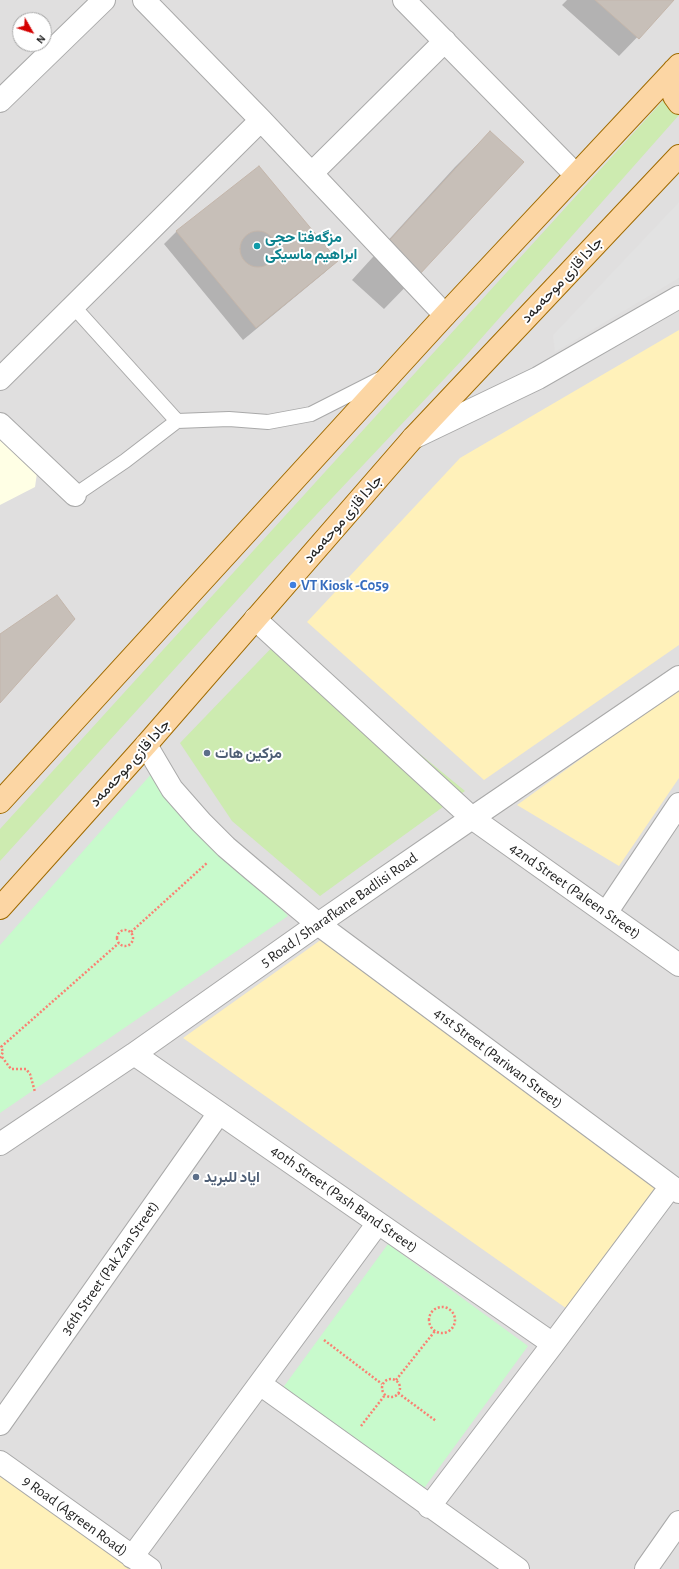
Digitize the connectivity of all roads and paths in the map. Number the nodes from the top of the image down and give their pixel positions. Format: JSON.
{"nodes":[{"id":1,"x":104,"y":0,"type":"edge"},
{"id":2,"x":144,"y":0,"type":"edge"},
{"id":3,"x":414,"y":3,"type":"edge"},
{"id":4,"x":445,"y":41,"type":"junction"},
{"id":5,"x":676,"y":68,"type":"edge"},
{"id":6,"x":0,"y":101,"type":"edge"},
{"id":7,"x":679,"y":103,"type":"edge"},
{"id":8,"x":261,"y":120,"type":"junction"},
{"id":9,"x":679,"y":156,"type":"edge"},
{"id":10,"x":312,"y":174,"type":"junction"},
{"id":11,"x":576,"y":175,"type":"junction"},
{"id":12,"x":679,"y":297,"type":"edge"},
{"id":13,"x":73,"y":306,"type":"junction"},
{"id":14,"x":446,"y":315,"type":"junction"},
{"id":15,"x":395,"y":371,"type":"junction"},
{"id":16,"x":0,"y":379,"type":"edge"},
{"id":17,"x":177,"y":421,"type":"junction"},
{"id":18,"x":0,"y":424,"type":"edge"},
{"id":19,"x":413,"y":438,"type":"junction"},
{"id":20,"x":75,"y":495,"type":"joint"},
{"id":21,"x":255,"y":619,"type":"junction"},
{"id":22,"x":679,"y":677,"type":"edge"},
{"id":23,"x":146,"y":745,"type":"junction"},
{"id":24,"x":0,"y":802,"type":"edge"},
{"id":25,"x":679,"y":804,"type":"edge"},
{"id":26,"x":472,"y":818,"type":"junction"},
{"id":27,"x":226,"y":847,"type":"junction"},
{"id":28,"x":0,"y":908,"type":"edge"},
{"id":29,"x":606,"y":913,"type":"junction"},
{"id":30,"x":318,"y":924,"type":"junction"},
{"id":31,"x":131,"y":932,"type":"junction"},
{"id":32,"x":119,"y":943,"type":"junction"},
{"id":33,"x":679,"y":964,"type":"edge"},
{"id":34,"x":0,"y":1046,"type":"edge"},
{"id":35,"x":134,"y":1054,"type":"junction"},
{"id":36,"x":1,"y":1057,"type":"edge"},
{"id":37,"x":47,"y":1113,"type":"junction"},
{"id":38,"x":219,"y":1113,"type":"junction"},
{"id":39,"x":0,"y":1144,"type":"edge"},
{"id":40,"x":675,"y":1189,"type":"edge"},
{"id":41,"x":378,"y":1223,"type":"junction"},
{"id":42,"x":435,"y":1331,"type":"junction"},
{"id":43,"x":324,"y":1340,"type":"dead end"},
{"id":44,"x":553,"y":1344,"type":"junction"},
{"id":45,"x":396,"y":1380,"type":"junction"},
{"id":46,"x":260,"y":1384,"type":"junction"},
{"id":47,"x":382,"y":1384,"type":"junction"},
{"id":48,"x":398,"y":1393,"type":"junction"},
{"id":49,"x":385,"y":1395,"type":"junction"},
{"id":50,"x":436,"y":1421,"type":"dead end"},
{"id":51,"x":0,"y":1424,"type":"edge"},
{"id":52,"x":346,"y":1446,"type":"junction"},
{"id":53,"x":0,"y":1462,"type":"edge"},
{"id":54,"x":429,"y":1507,"type":"junction"},
{"id":55,"x":679,"y":1522,"type":"edge"},
{"id":56,"x":141,"y":1563,"type":"edge"},
{"id":57,"x":518,"y":1569,"type":"edge"},
{"id":58,"x":646,"y":1569,"type":"edge"}],
"edges":[{"from":1,"to":6,"type":"street"},
{"from":2,"to":8,"type":"street"},
{"from":3,"to":4,"type":"street"},
{"from":4,"to":10,"type":"street"},
{"from":4,"to":11,"type":"street"},
{"from":5,"to":7,"type":"main road"},
{"from":5,"to":11,"type":"main road"},
{"from":8,"to":10,"type":"street"},
{"from":8,"to":13,"type":"street"},
{"from":9,"to":19,"type":"main road","name":"جادا قازی موحەمەد"},
{"from":10,"to":14,"type":"street"},
{"from":11,"to":14,"type":"main road"},
{"from":12,"to":19,"type":"street"},
{"from":13,"to":16,"type":"street"},
{"from":13,"to":17,"type":"lane"},
{"from":14,"to":15,"type":"main road"},
{"from":15,"to":17,"type":"lane"},
{"from":15,"to":24,"type":"main road"},
{"from":17,"to":20,"type":"lane"},
{"from":18,"to":20,"type":"street"},
{"from":19,"to":21,"type":"main road","name":"جادا قازی موحەمەد"},
{"from":21,"to":23,"type":"main road","name":"جادا قازی موحەمەد"},
{"from":21,"to":26,"type":"street","name":"42nd Street (Paleen Street)"},
{"from":22,"to":26,"type":"street","name":"5 Road / Sharafkane Badlisi Road"},
{"from":23,"to":27,"type":"street","name":"41st Street (Pariwan Street)"},
{"from":23,"to":28,"type":"main road","name":"جادا قازی موحەمەد"},
{"from":25,"to":29,"type":"street"},
{"from":26,"to":29,"type":"street","name":"42nd Street (Paleen Street)"},
{"from":26,"to":30,"type":"street","name":"5 Road / Sharafkane Badlisi Road"},
{"from":27,"to":30,"type":"street","name":"41st Street (Pariwan Street)"},
{"from":27,"to":31,"type":"path"},
{"from":29,"to":33,"type":"street","name":"42nd Street (Paleen Street)"},
{"from":30,"to":35,"type":"street","name":"5 Road / Sharafkane Badlisi Road"},
{"from":30,"to":40,"type":"street","name":"41st Street (Pariwan Street)"},
{"from":31,"to":32,"type":"path"},
{"from":31,"to":32,"type":"path"},
{"from":32,"to":34,"type":"path"},
{"from":34,"to":36,"type":"path"},
{"from":35,"to":37,"type":"street","name":"5 Road / Sharafkane Badlisi Road"},
{"from":35,"to":38,"type":"street","name":"40th Street (Pash Band Street)"},
{"from":36,"to":37,"type":"path"},
{"from":37,"to":39,"type":"street","name":"5 Road / Sharafkane Badlisi Road"},
{"from":38,"to":41,"type":"street","name":"40th Street (Pash Band Street)"},
{"from":38,"to":51,"type":"street","name":"36th Street (Pak Zan Street)"},
{"from":40,"to":44,"type":"street"},
{"from":41,"to":44,"type":"street","name":"40th Street (Pash Band Street)"},
{"from":41,"to":46,"type":"street"},
{"from":42,"to":42,"type":"path"},
{"from":42,"to":45,"type":"path"},
{"from":43,"to":47,"type":"path"},
{"from":44,"to":54,"type":"street"},
{"from":45,"to":47,"type":"path"},
{"from":45,"to":48,"type":"path"},
{"from":46,"to":52,"type":"street"},
{"from":46,"to":56,"type":"street"},
{"from":47,"to":49,"type":"path"},
{"from":48,"to":49,"type":"path"},
{"from":48,"to":50,"type":"path"},
{"from":49,"to":52,"type":"path"},
{"from":52,"to":54,"type":"street"},
{"from":53,"to":56,"type":"street","name":"9 Road (Agreen Road)"},
{"from":54,"to":57,"type":"street"},
{"from":55,"to":58,"type":"street"}]}
